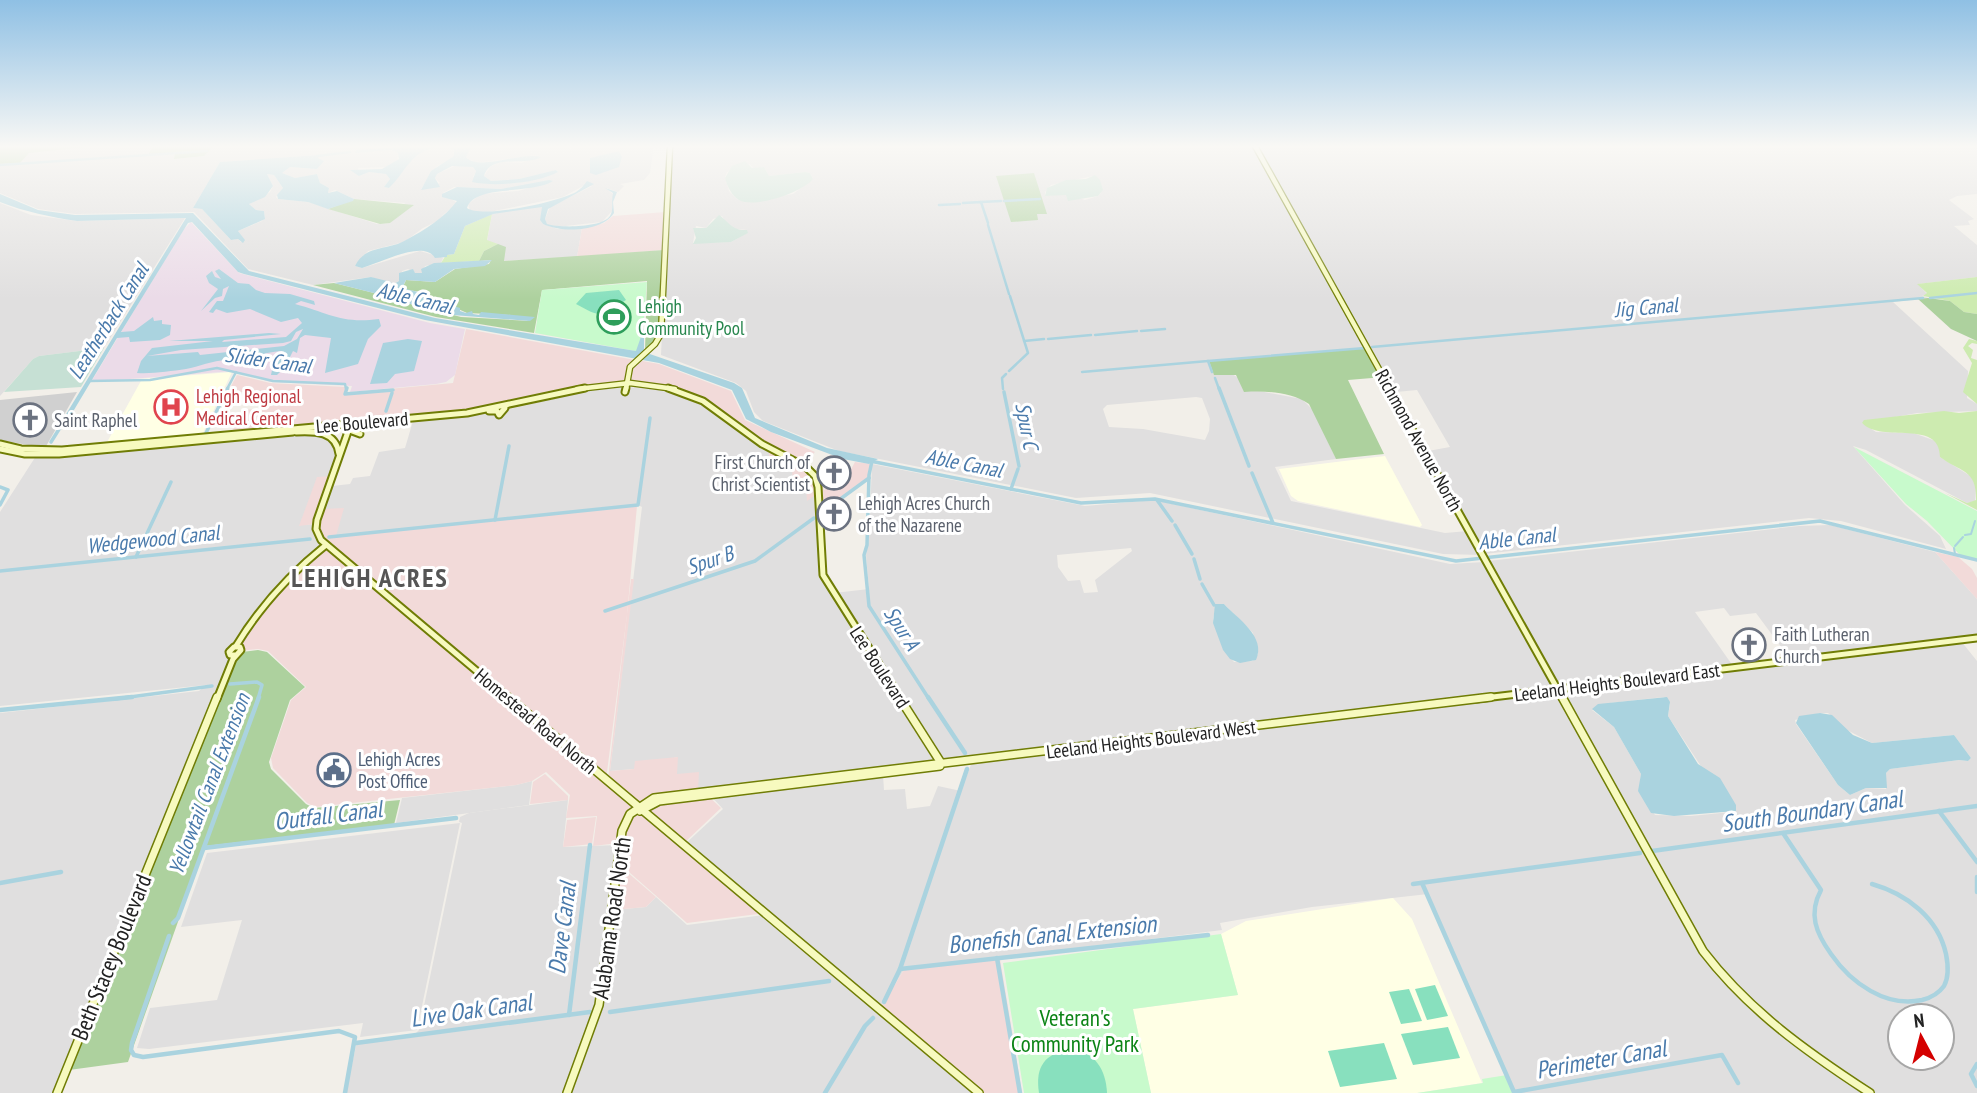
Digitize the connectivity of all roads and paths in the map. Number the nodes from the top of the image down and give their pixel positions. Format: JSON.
{"nodes":[{"id":1,"x":668,"y":197,"type":"edge"},
{"id":2,"x":1283,"y":197,"type":"edge"},
{"id":3,"x":635,"y":361,"type":"joint"},
{"id":4,"x":627,"y":387,"type":"junction"},
{"id":5,"x":540,"y":397,"type":"junction"},
{"id":6,"x":516,"y":406,"type":"junction"},
{"id":7,"x":489,"y":411,"type":"joint"},
{"id":8,"x":480,"y":412,"type":"junction"},
{"id":9,"x":432,"y":416,"type":"junction"},
{"id":10,"x":413,"y":421,"type":"junction"},
{"id":11,"x":352,"y":426,"type":"junction"},
{"id":12,"x":285,"y":429,"type":"junction"},
{"id":13,"x":296,"y":432,"type":"junction"},
{"id":14,"x":360,"y":434,"type":"dead end"},
{"id":15,"x":242,"y":437,"type":"junction"},
{"id":16,"x":0,"y":444,"type":"edge"},
{"id":17,"x":102,"y":446,"type":"junction"},
{"id":18,"x":0,"y":449,"type":"edge"},
{"id":19,"x":69,"y":454,"type":"junction"},
{"id":20,"x":338,"y":458,"type":"junction"},
{"id":21,"x":337,"y":465,"type":"junction"},
{"id":22,"x":326,"y":545,"type":"junction"},
{"id":23,"x":1977,"y":638,"type":"edge"},
{"id":24,"x":1556,"y":690,"type":"junction"},
{"id":25,"x":1341,"y":716,"type":"joint"},
{"id":26,"x":942,"y":764,"type":"junction"},
{"id":27,"x":639,"y":809,"type":"junction"},
{"id":28,"x":57,"y":1093,"type":"edge"},
{"id":29,"x":567,"y":1093,"type":"edge"},
{"id":30,"x":979,"y":1093,"type":"edge"},
{"id":31,"x":1870,"y":1093,"type":"edge"}],
"edges":[{"from":1,"to":3,"type":"main road"},
{"from":2,"to":24,"type":"main road","name":"Richmond Avenue North"},
{"from":3,"to":4,"type":"main road"},
{"from":4,"to":5,"type":"main road","name":"Lee Boulevard"},
{"from":4,"to":6,"type":"main road","name":"Lee Boulevard"},
{"from":4,"to":26,"type":"main road","name":"Lee Boulevard"},
{"from":5,"to":6,"type":"main road"},
{"from":5,"to":8,"type":"main road","name":"Lee Boulevard"},
{"from":6,"to":7,"type":"main road","name":"Lee Boulevard"},
{"from":7,"to":8,"type":"main road","name":"Lee Boulevard"},
{"from":8,"to":9,"type":"main road","name":"Lee Boulevard"},
{"from":8,"to":10,"type":"main road","name":"Lee Boulevard"},
{"from":9,"to":10,"type":"main road"},
{"from":9,"to":11,"type":"main road","name":"Lee Boulevard"},
{"from":10,"to":11,"type":"main road","name":"Lee Boulevard"},
{"from":11,"to":12,"type":"main road","name":"Lee Boulevard"},
{"from":11,"to":13,"type":"main road","name":"Lee Boulevard"},
{"from":11,"to":14,"type":"main road"},
{"from":11,"to":20,"type":"main road"},
{"from":11,"to":21,"type":"main road"},
{"from":12,"to":15,"type":"main road"},
{"from":12,"to":17,"type":"main road","name":"Lee Boulevard"},
{"from":13,"to":15,"type":"main road","name":"Lee Boulevard"},
{"from":13,"to":20,"type":"main road"},
{"from":15,"to":19,"type":"main road","name":"Lee Boulevard"},
{"from":16,"to":17,"type":"main road","name":"Lee Boulevard"},
{"from":17,"to":19,"type":"main road"},
{"from":18,"to":19,"type":"main road","name":"Lee Boulevard"},
{"from":20,"to":21,"type":"main road"},
{"from":21,"to":22,"type":"main road"},
{"from":22,"to":27,"type":"main road","name":"Homestead Road North"},
{"from":22,"to":28,"type":"main road","name":"Beth Stacey Boulevard"},
{"from":23,"to":24,"type":"main road","name":"Leeland Heights Boulevard East"},
{"from":24,"to":25,"type":"main road","name":"Leeland Heights Boulevard East"},
{"from":24,"to":31,"type":"main road","name":"Richmond Avenue North"},
{"from":25,"to":26,"type":"main road","name":"Leeland Heights Boulevard West"},
{"from":26,"to":27,"type":"main road","name":"Leeland Heights Boulevard West"},
{"from":27,"to":29,"type":"main road","name":"Alabama Road North"},
{"from":27,"to":30,"type":"main road","name":"Homestead Road North"}]}
